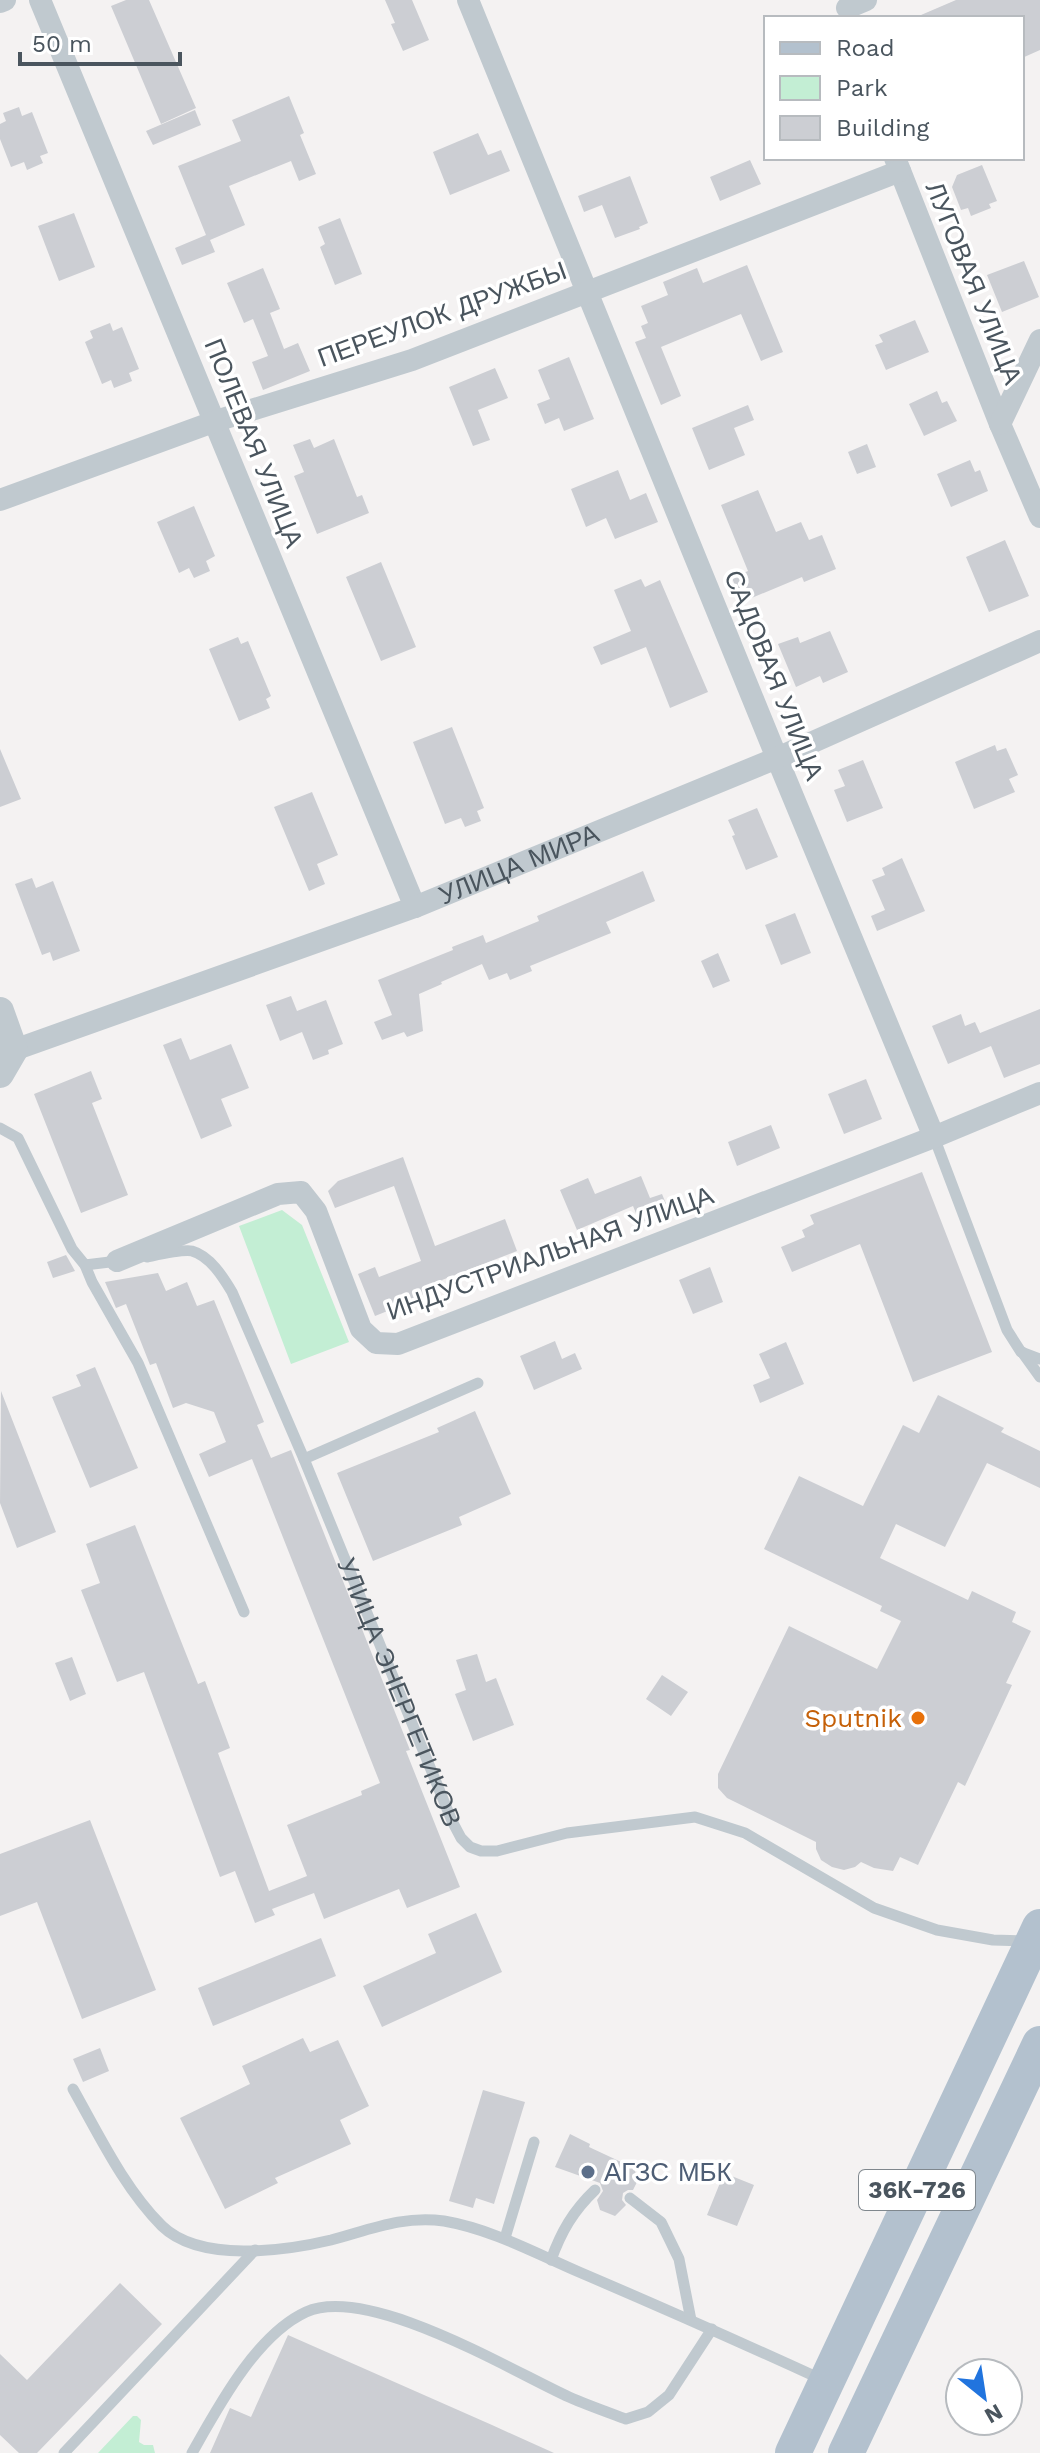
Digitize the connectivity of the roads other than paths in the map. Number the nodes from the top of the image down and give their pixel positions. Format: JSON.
{"nodes":[{"id":1,"x":40,"y":0,"type":"edge"},
{"id":2,"x":468,"y":0,"type":"edge"},
{"id":3,"x":898,"y":164,"type":"edge"},
{"id":4,"x":588,"y":290,"type":"junction"},
{"id":5,"x":1040,"y":340,"type":"edge"},
{"id":6,"x":216,"y":421,"type":"junction"},
{"id":7,"x":1000,"y":424,"type":"junction"},
{"id":8,"x":0,"y":500,"type":"edge"},
{"id":9,"x":1039,"y":510,"type":"edge"},
{"id":10,"x":1040,"y":641,"type":"edge"},
{"id":11,"x":777,"y":758,"type":"junction"},
{"id":12,"x":415,"y":907,"type":"junction"},
{"id":13,"x":0,"y":1011,"type":"edge"},
{"id":14,"x":7,"y":1062,"type":"edge"},
{"id":15,"x":1040,"y":1093,"type":"edge"},
{"id":16,"x":0,"y":1128,"type":"edge"},
{"id":17,"x":934,"y":1137,"type":"junction"},
{"id":18,"x":117,"y":1261,"type":"junction"},
{"id":19,"x":85,"y":1265,"type":"junction"},
{"id":20,"x":1021,"y":1352,"type":"junction"},
{"id":21,"x":1040,"y":1359,"type":"edge"},
{"id":22,"x":1040,"y":1377,"type":"edge"},
{"id":23,"x":478,"y":1383,"type":"dead end"},
{"id":24,"x":304,"y":1459,"type":"junction"},
{"id":25,"x":244,"y":1612,"type":"dead end"},
{"id":26,"x":1037,"y":1934,"type":"edge"},
{"id":27,"x":1040,"y":2044,"type":"edge"},
{"id":28,"x":73,"y":2089,"type":"dead end"},
{"id":29,"x":534,"y":2142,"type":"dead end"},
{"id":30,"x":595,"y":2190,"type":"dead end"},
{"id":31,"x":630,"y":2198,"type":"dead end"},
{"id":32,"x":505,"y":2238,"type":"junction"},
{"id":33,"x":255,"y":2250,"type":"junction"},
{"id":34,"x":551,"y":2260,"type":"junction"},
{"id":35,"x":691,"y":2320,"type":"junction"},
{"id":36,"x":712,"y":2329,"type":"junction"},
{"id":37,"x":827,"y":2382,"type":"junction"},
{"id":38,"x":64,"y":2453,"type":"edge"},
{"id":39,"x":192,"y":2453,"type":"edge"},
{"id":40,"x":793,"y":2453,"type":"edge"},
{"id":41,"x":846,"y":2453,"type":"edge"}],
"edges":[{"from":1,"to":6,"type":"street","name":"ПОЛЕВАЯ УЛИЦА"},
{"from":2,"to":4,"type":"street","name":"САДОВАЯ УЛИЦА"},
{"from":3,"to":4,"type":"street","name":"ПЕРЕУЛОК ДРУЖБЫ"},
{"from":3,"to":7,"type":"street","name":"ЛУГОВАЯ УЛИЦА"},
{"from":4,"to":6,"type":"street","name":"ПЕРЕУЛОК ДРУЖБЫ"},
{"from":4,"to":11,"type":"street","name":"САДОВАЯ УЛИЦА"},
{"from":5,"to":7,"type":"street"},
{"from":6,"to":8,"type":"street","name":"ПЕРЕУЛОК ДРУЖБЫ"},
{"from":6,"to":12,"type":"street","name":"ПОЛЕВАЯ УЛИЦА"},
{"from":7,"to":9,"type":"street","name":"ЛУГОВАЯ УЛИЦА"},
{"from":10,"to":11,"type":"street","name":"УЛИЦА МИРА"},
{"from":11,"to":12,"type":"street","name":"УЛИЦА МИРА"},
{"from":11,"to":17,"type":"street","name":"САДОВАЯ УЛИЦА"},
{"from":12,"to":14,"type":"street","name":"УЛИЦА МИРА"},
{"from":13,"to":14,"type":"street"},
{"from":15,"to":17,"type":"street","name":"ИНДУСТРИАЛЬНАЯ УЛИЦА"},
{"from":16,"to":19,"type":"lane"},
{"from":17,"to":18,"type":"street","name":"ИНДУСТРИАЛЬНАЯ УЛИЦА"},
{"from":17,"to":20,"type":"lane","name":"САДОВАЯ УЛИЦА"},
{"from":18,"to":19,"type":"lane","name":"УЛИЦА ЭНЕРГЕТИКОВ"},
{"from":18,"to":24,"type":"lane","name":"УЛИЦА ЭНЕРГЕТИКОВ"},
{"from":19,"to":25,"type":"lane"},
{"from":20,"to":21,"type":"lane"},
{"from":20,"to":22,"type":"lane","name":"САДОВАЯ УЛИЦА"},
{"from":23,"to":24,"type":"lane"},
{"from":24,"to":26,"type":"lane","name":"УЛИЦА ЭНЕРГЕТИКОВ"},
{"from":26,"to":37,"type":"main road","number":"36К-726"},
{"from":27,"to":41,"type":"main road","number":"36К-726"},
{"from":28,"to":33,"type":"lane"},
{"from":29,"to":32,"type":"lane"},
{"from":30,"to":34,"type":"lane"},
{"from":31,"to":35,"type":"lane"},
{"from":32,"to":33,"type":"lane"},
{"from":32,"to":34,"type":"lane"},
{"from":33,"to":38,"type":"lane"},
{"from":34,"to":35,"type":"lane"},
{"from":35,"to":36,"type":"lane"},
{"from":36,"to":37,"type":"lane"},
{"from":36,"to":39,"type":"lane"},
{"from":37,"to":40,"type":"main road","number":"36К-726"}]}
